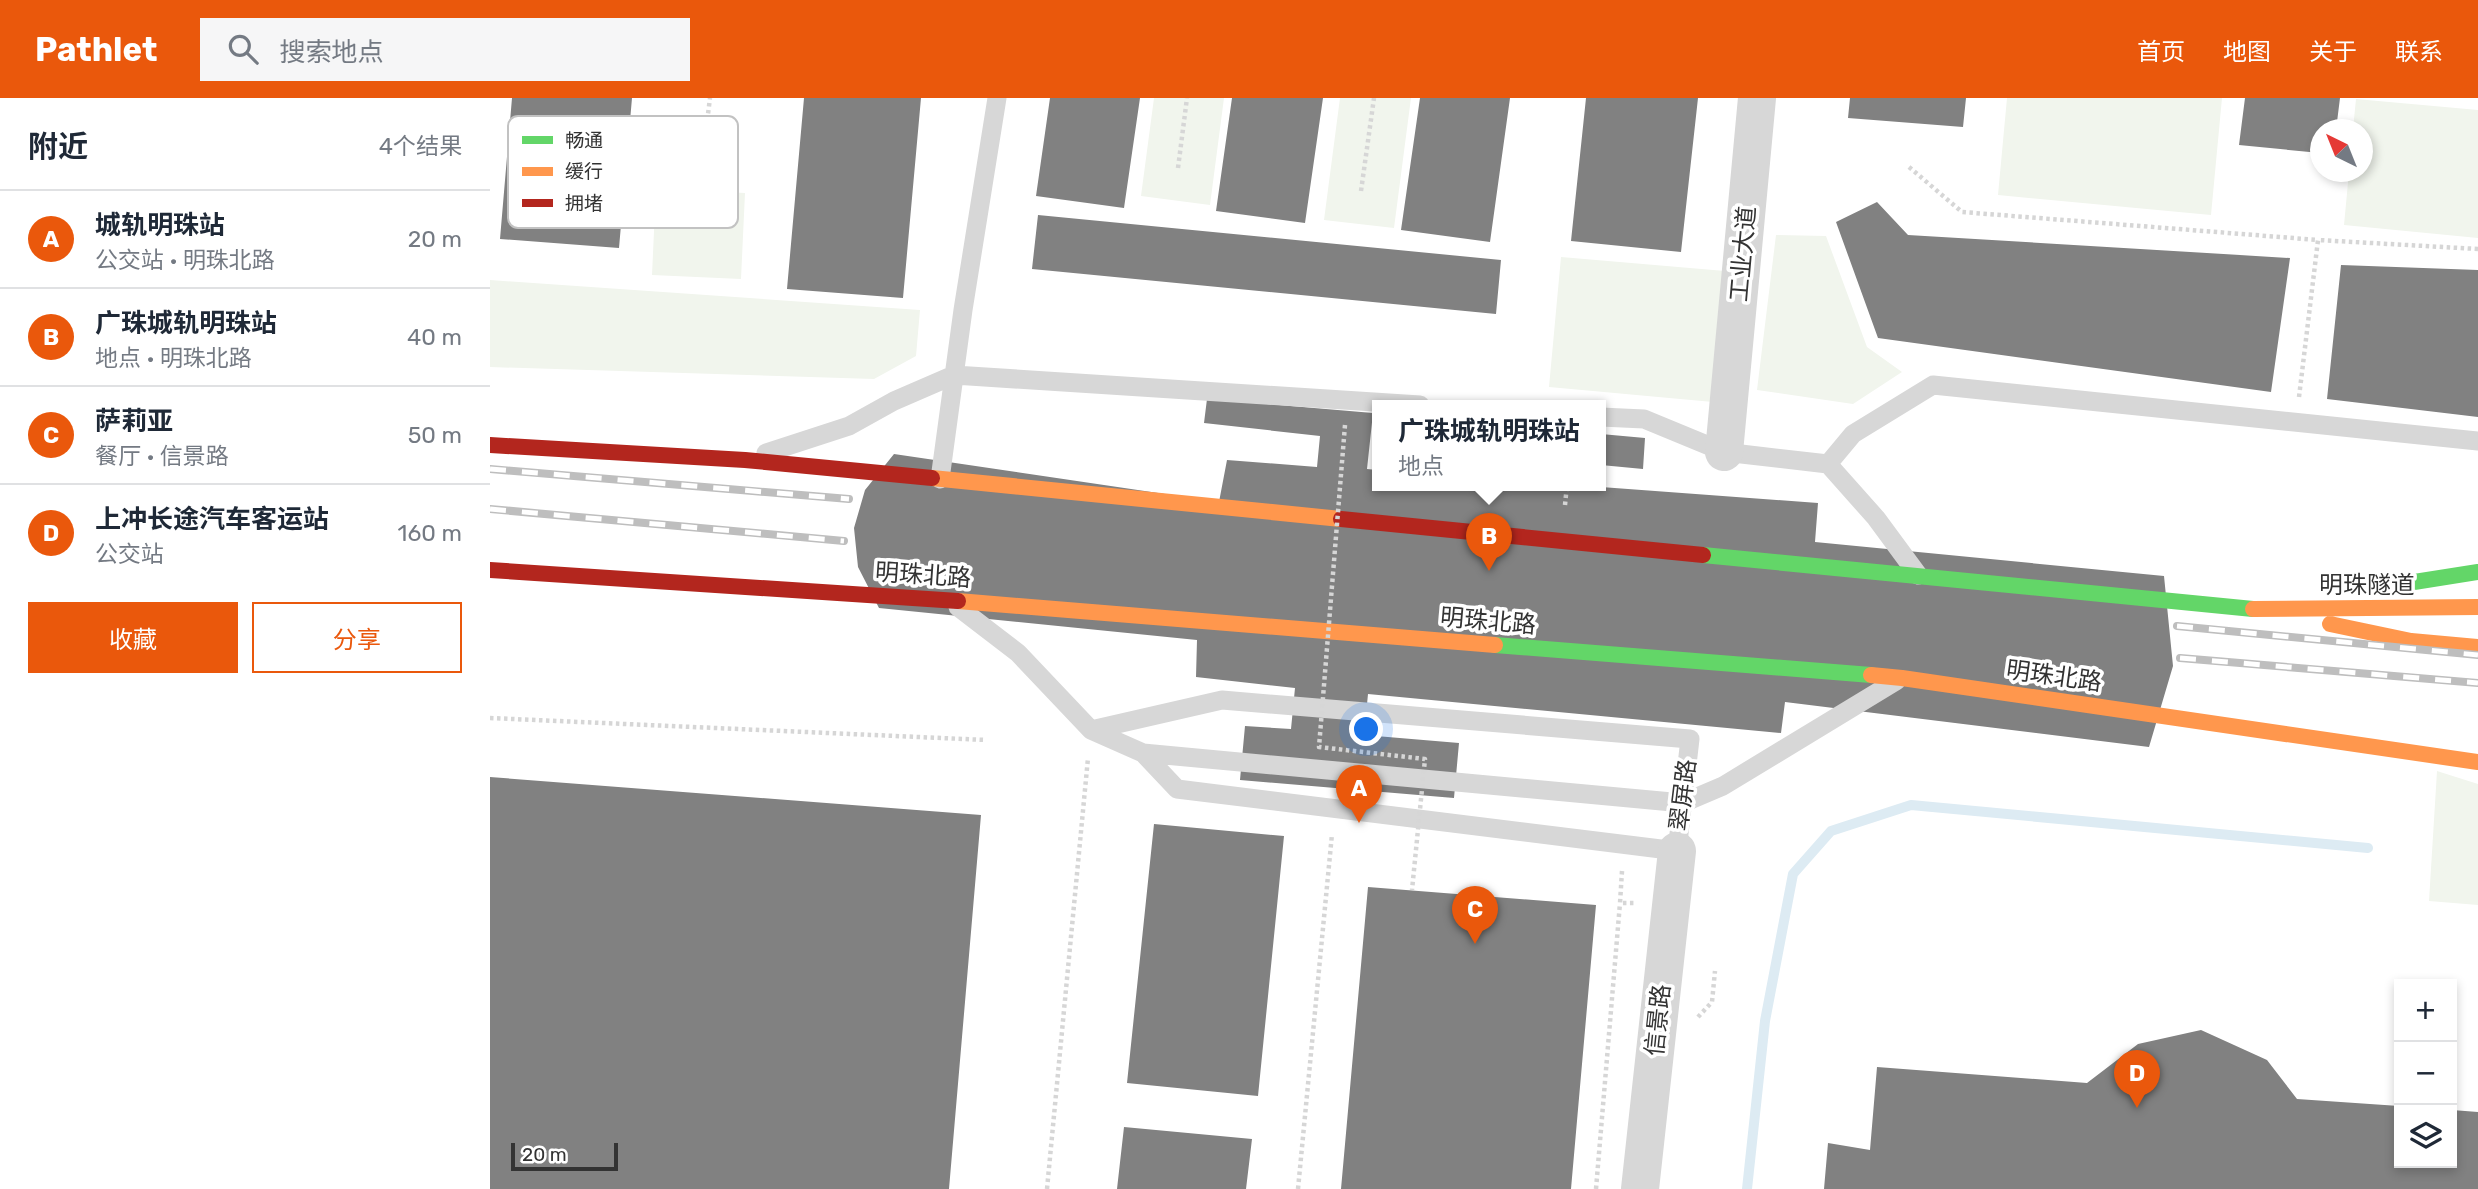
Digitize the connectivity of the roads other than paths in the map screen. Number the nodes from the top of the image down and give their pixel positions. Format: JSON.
{"nodes":[{"id":1,"x":997,"y":98,"type":"edge"},
{"id":2,"x":1757,"y":98,"type":"edge"},
{"id":3,"x":954,"y":374,"type":"junction"},
{"id":4,"x":1372,"y":402,"type":"edge"},
{"id":5,"x":1606,"y":416,"type":"edge"},
{"id":6,"x":2478,"y":441,"type":"edge"},
{"id":7,"x":490,"y":445,"type":"edge"},
{"id":8,"x":1724,"y":452,"type":"junction"},
{"id":9,"x":744,"y":460,"type":"junction"},
{"id":10,"x":1828,"y":464,"type":"junction"},
{"id":11,"x":940,"y":479,"type":"junction"},
{"id":12,"x":490,"y":570,"type":"edge"},
{"id":13,"x":2478,"y":572,"type":"edge"},
{"id":14,"x":1919,"y":576,"type":"junction"},
{"id":15,"x":949,"y":600,"type":"junction"},
{"id":16,"x":2478,"y":607,"type":"edge"},
{"id":17,"x":2256,"y":609,"type":"junction"},
{"id":18,"x":2478,"y":647,"type":"edge"},
{"id":19,"x":1902,"y":678,"type":"junction"},
{"id":20,"x":1091,"y":730,"type":"junction"},
{"id":21,"x":2478,"y":747,"type":"edge"},
{"id":22,"x":2411,"y":751,"type":"junction"},
{"id":23,"x":1143,"y":753,"type":"junction"},
{"id":24,"x":2478,"y":762,"type":"edge"},
{"id":25,"x":2478,"y":780,"type":"edge"},
{"id":26,"x":1683,"y":803,"type":"junction"},
{"id":27,"x":1677,"y":851,"type":"junction"},
{"id":28,"x":1640,"y":1189,"type":"edge"}],
"edges":[{"from":1,"to":3,"type":"lane"},
{"from":2,"to":8,"type":"street","name":"工业大道"},
{"from":3,"to":4,"type":"lane"},
{"from":3,"to":9,"type":"lane"},
{"from":3,"to":11,"type":"lane"},
{"from":5,"to":8,"type":"lane"},
{"from":6,"to":10,"type":"lane"},
{"from":7,"to":9,"type":"highway"},
{"from":8,"to":10,"type":"lane"},
{"from":9,"to":11,"type":"highway"},
{"from":10,"to":14,"type":"lane"},
{"from":11,"to":14,"type":"highway"},
{"from":12,"to":15,"type":"highway","name":"明珠北路"},
{"from":13,"to":17,"type":"highway"},
{"from":14,"to":17,"type":"highway"},
{"from":15,"to":19,"type":"highway","name":"明珠北路"},
{"from":15,"to":20,"type":"lane"},
{"from":16,"to":17,"type":"highway","name":"明珠隧道"},
{"from":17,"to":18,"type":"highway"},
{"from":19,"to":22,"type":"highway","name":"明珠北路"},
{"from":19,"to":26,"type":"lane"},
{"from":20,"to":23,"type":"lane"},
{"from":20,"to":26,"type":"lane","name":"翠屏路"},
{"from":21,"to":22,"type":"highway"},
{"from":22,"to":24,"type":"highway","name":"明珠北路"},
{"from":22,"to":25,"type":"highway"},
{"from":23,"to":26,"type":"lane"},
{"from":23,"to":27,"type":"lane"},
{"from":26,"to":27,"type":"lane","name":"翠屏路"},
{"from":27,"to":28,"type":"street","name":"信景路"}]}
